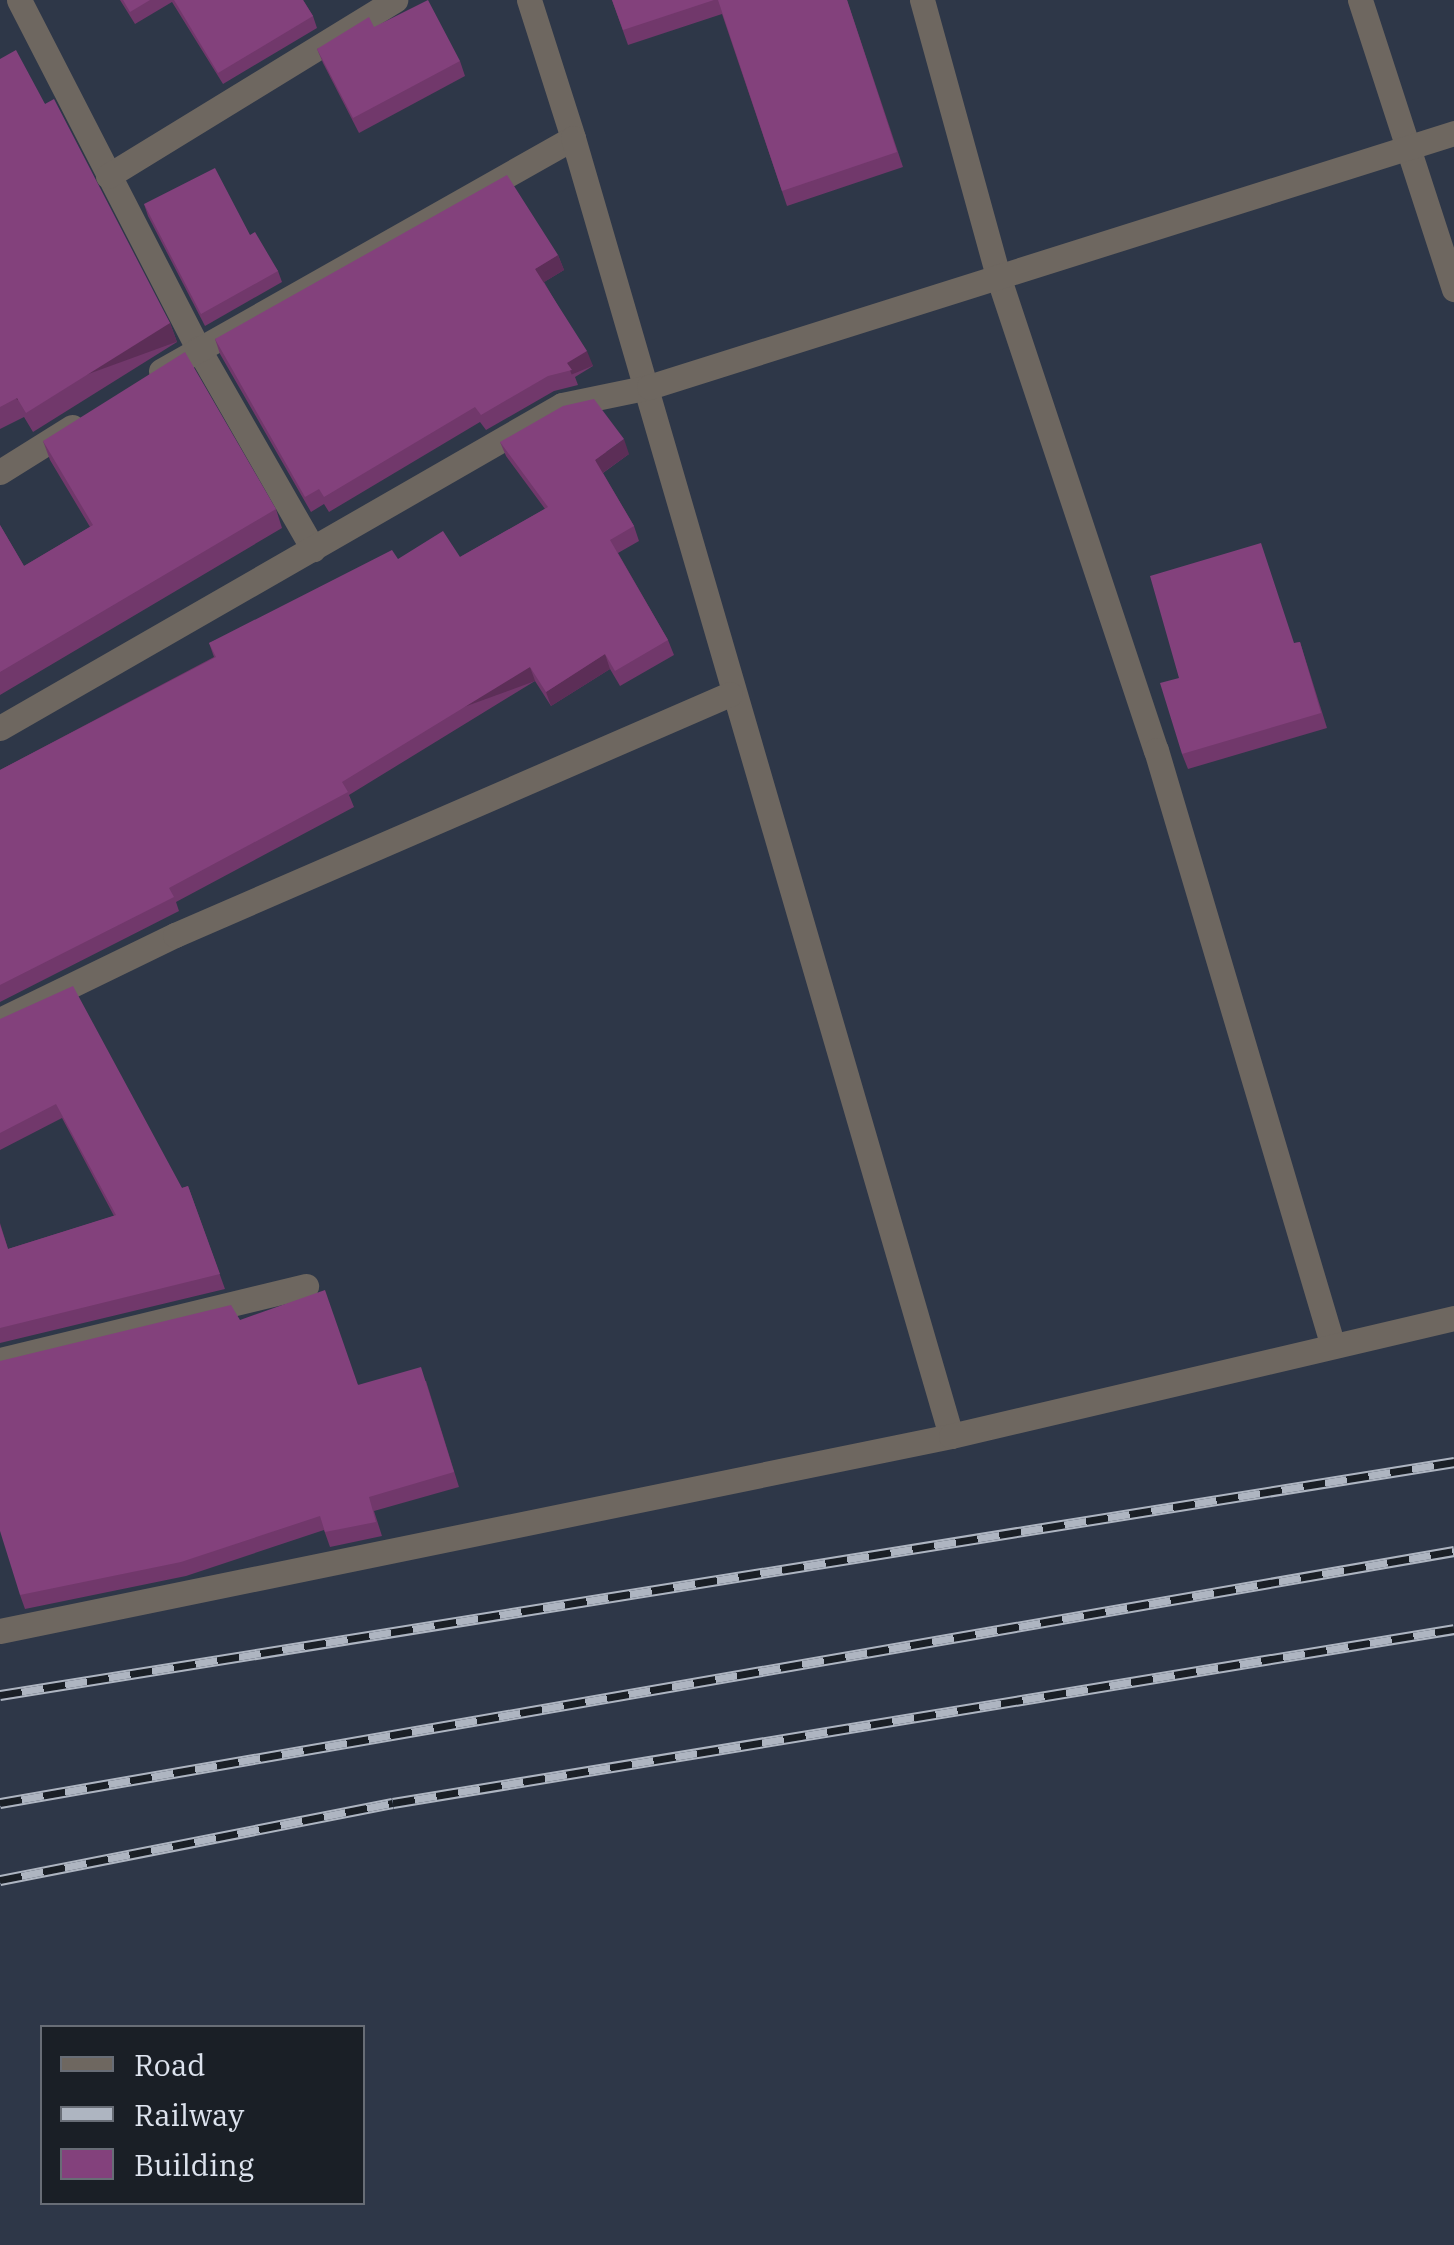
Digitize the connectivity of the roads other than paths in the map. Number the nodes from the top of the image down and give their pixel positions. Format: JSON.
{"nodes":[{"id":1,"x":19,"y":0,"type":"edge"},
{"id":2,"x":395,"y":0,"type":"edge"},
{"id":3,"x":529,"y":0,"type":"edge"},
{"id":4,"x":922,"y":0,"type":"edge"},
{"id":5,"x":1360,"y":0,"type":"edge"},
{"id":6,"x":1454,"y":133,"type":"edge"},
{"id":7,"x":573,"y":138,"type":"junction"},
{"id":8,"x":1405,"y":147,"type":"junction"},
{"id":9,"x":108,"y":176,"type":"junction"},
{"id":10,"x":998,"y":276,"type":"junction"},
{"id":11,"x":1454,"y":289,"type":"edge"},
{"id":12,"x":198,"y":348,"type":"junction"},
{"id":13,"x":649,"y":387,"type":"junction"},
{"id":14,"x":133,"y":389,"type":"edge"},
{"id":15,"x":100,"y":409,"type":"edge"},
{"id":16,"x":1,"y":469,"type":"edge"},
{"id":17,"x":313,"y":549,"type":"junction"},
{"id":18,"x":730,"y":694,"type":"junction"},
{"id":19,"x":0,"y":728,"type":"edge"},
{"id":20,"x":0,"y":1020,"type":"edge"},
{"id":21,"x":306,"y":1286,"type":"dead end"},
{"id":22,"x":1454,"y":1318,"type":"edge"},
{"id":23,"x":1332,"y":1343,"type":"junction"},
{"id":24,"x":0,"y":1360,"type":"edge"},
{"id":25,"x":951,"y":1436,"type":"junction"},
{"id":26,"x":0,"y":1631,"type":"edge"}],
"edges":[{"from":1,"to":9,"type":"street"},
{"from":2,"to":9,"type":"street"},
{"from":3,"to":7,"type":"street"},
{"from":4,"to":10,"type":"street"},
{"from":5,"to":8,"type":"street"},
{"from":6,"to":8,"type":"street"},
{"from":7,"to":12,"type":"street"},
{"from":7,"to":13,"type":"street"},
{"from":8,"to":10,"type":"street"},
{"from":8,"to":11,"type":"street"},
{"from":9,"to":12,"type":"street"},
{"from":10,"to":13,"type":"street"},
{"from":10,"to":23,"type":"street"},
{"from":12,"to":14,"type":"street"},
{"from":12,"to":17,"type":"street"},
{"from":13,"to":17,"type":"street"},
{"from":13,"to":18,"type":"street"},
{"from":15,"to":16,"type":"street"},
{"from":17,"to":19,"type":"street"},
{"from":18,"to":20,"type":"street"},
{"from":18,"to":25,"type":"street"},
{"from":21,"to":24,"type":"street"},
{"from":22,"to":23,"type":"street"},
{"from":23,"to":25,"type":"street"},
{"from":25,"to":26,"type":"street"}]}
